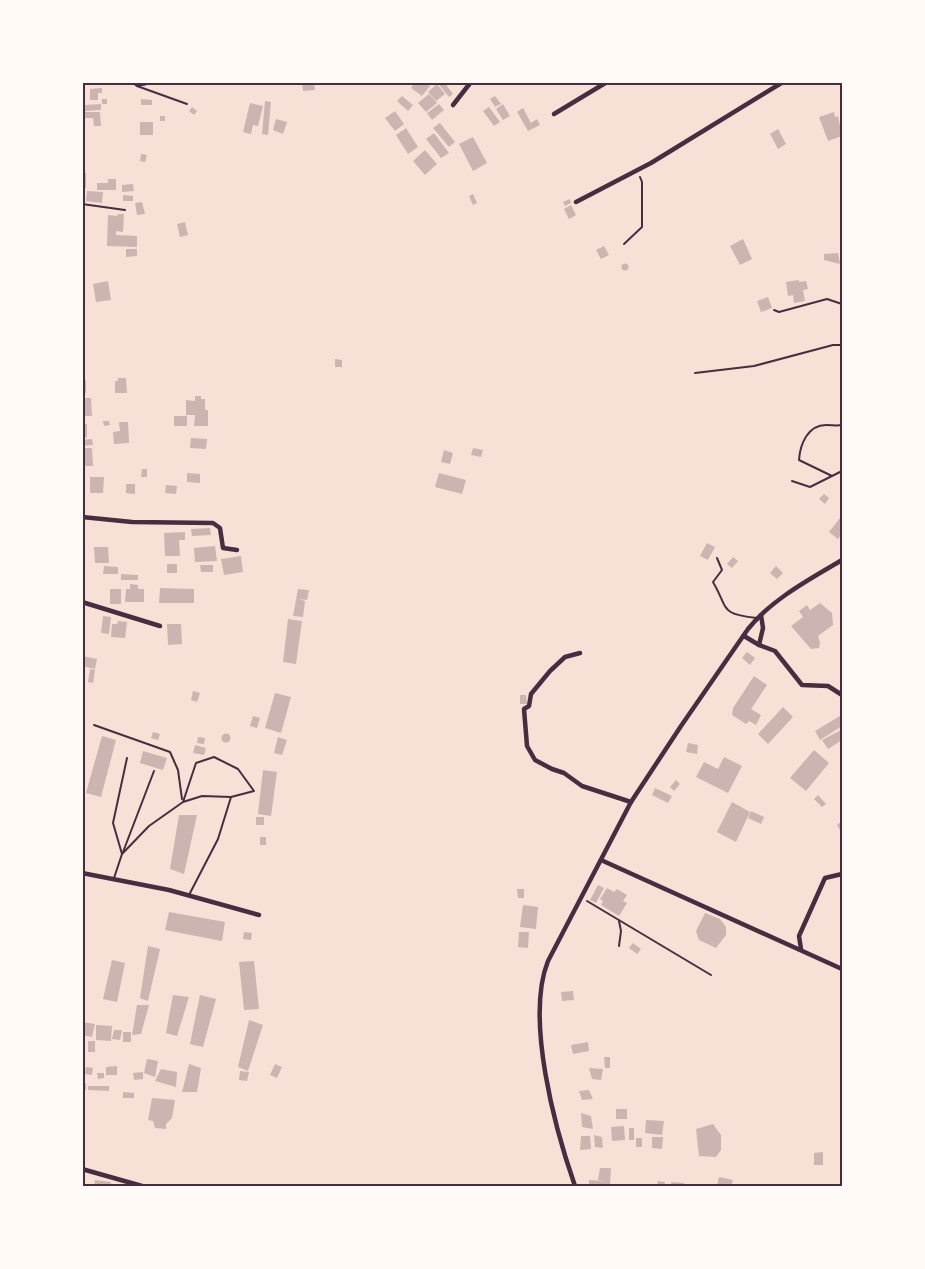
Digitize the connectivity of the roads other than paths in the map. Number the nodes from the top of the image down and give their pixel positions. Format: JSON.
{"nodes":[{"id":1,"x":131,"y":82,"type":"edge"},
{"id":2,"x":158,"y":82,"type":"edge"},
{"id":3,"x":471,"y":82,"type":"edge"},
{"id":4,"x":607,"y":82,"type":"edge"},
{"id":5,"x":783,"y":82,"type":"edge"},
{"id":6,"x":137,"y":86,"type":"junction"},
{"id":7,"x":187,"y":104,"type":"dead end"},
{"id":8,"x":453,"y":105,"type":"dead end"},
{"id":9,"x":554,"y":114,"type":"dead end"},
{"id":10,"x":576,"y":202,"type":"dead end"},
{"id":11,"x":82,"y":204,"type":"edge"},
{"id":12,"x":125,"y":210,"type":"dead end"},
{"id":13,"x":842,"y":304,"type":"edge"},
{"id":14,"x":774,"y":310,"type":"dead end"},
{"id":15,"x":82,"y":517,"type":"edge"},
{"id":16,"x":237,"y":550,"type":"dead end"},
{"id":17,"x":717,"y":558,"type":"dead end"},
{"id":18,"x":842,"y":560,"type":"edge"},
{"id":19,"x":82,"y":602,"type":"edge"},
{"id":20,"x":759,"y":617,"type":"junction"},
{"id":21,"x":160,"y":626,"type":"dead end"},
{"id":22,"x":744,"y":636,"type":"junction"},
{"id":23,"x":759,"y":645,"type":"junction"},
{"id":24,"x":580,"y":653,"type":"dead end"},
{"id":25,"x":842,"y":695,"type":"edge"},
{"id":26,"x":94,"y":725,"type":"dead end"},
{"id":27,"x":127,"y":758,"type":"dead end"},
{"id":28,"x":154,"y":771,"type":"dead end"},
{"id":29,"x":231,"y":797,"type":"junction"},
{"id":30,"x":183,"y":802,"type":"junction"},
{"id":31,"x":631,"y":802,"type":"junction"},
{"id":32,"x":122,"y":854,"type":"junction"},
{"id":33,"x":601,"y":860,"type":"junction"},
{"id":34,"x":82,"y":873,"type":"edge"},
{"id":35,"x":842,"y":874,"type":"edge"},
{"id":36,"x":114,"y":878,"type":"junction"},
{"id":37,"x":189,"y":895,"type":"junction"},
{"id":38,"x":259,"y":915,"type":"dead end"},
{"id":39,"x":801,"y":949,"type":"junction"},
{"id":40,"x":842,"y":969,"type":"edge"},
{"id":41,"x":82,"y":1169,"type":"edge"},
{"id":42,"x":142,"y":1186,"type":"edge"},
{"id":43,"x":575,"y":1186,"type":"edge"}],
"edges":[{"from":1,"to":6,"type":"lane"},
{"from":2,"to":6,"type":"lane"},
{"from":3,"to":8,"type":"street"},
{"from":4,"to":9,"type":"street"},
{"from":5,"to":10,"type":"street"},
{"from":6,"to":7,"type":"lane"},
{"from":11,"to":12,"type":"lane"},
{"from":13,"to":14,"type":"lane"},
{"from":15,"to":16,"type":"street"},
{"from":17,"to":20,"type":"lane"},
{"from":18,"to":20,"type":"street"},
{"from":19,"to":21,"type":"street"},
{"from":20,"to":22,"type":"street"},
{"from":20,"to":23,"type":"street"},
{"from":22,"to":23,"type":"street"},
{"from":22,"to":31,"type":"street"},
{"from":23,"to":25,"type":"street"},
{"from":24,"to":31,"type":"street"},
{"from":26,"to":30,"type":"lane"},
{"from":27,"to":32,"type":"lane"},
{"from":28,"to":32,"type":"lane"},
{"from":29,"to":30,"type":"lane"},
{"from":29,"to":30,"type":"lane"},
{"from":29,"to":37,"type":"lane"},
{"from":30,"to":32,"type":"lane"},
{"from":31,"to":33,"type":"street"},
{"from":32,"to":36,"type":"lane"},
{"from":33,"to":39,"type":"street"},
{"from":33,"to":43,"type":"street"},
{"from":34,"to":36,"type":"street"},
{"from":35,"to":39,"type":"street"},
{"from":36,"to":37,"type":"street"},
{"from":37,"to":38,"type":"street"},
{"from":39,"to":40,"type":"street"},
{"from":41,"to":42,"type":"street"}]}
